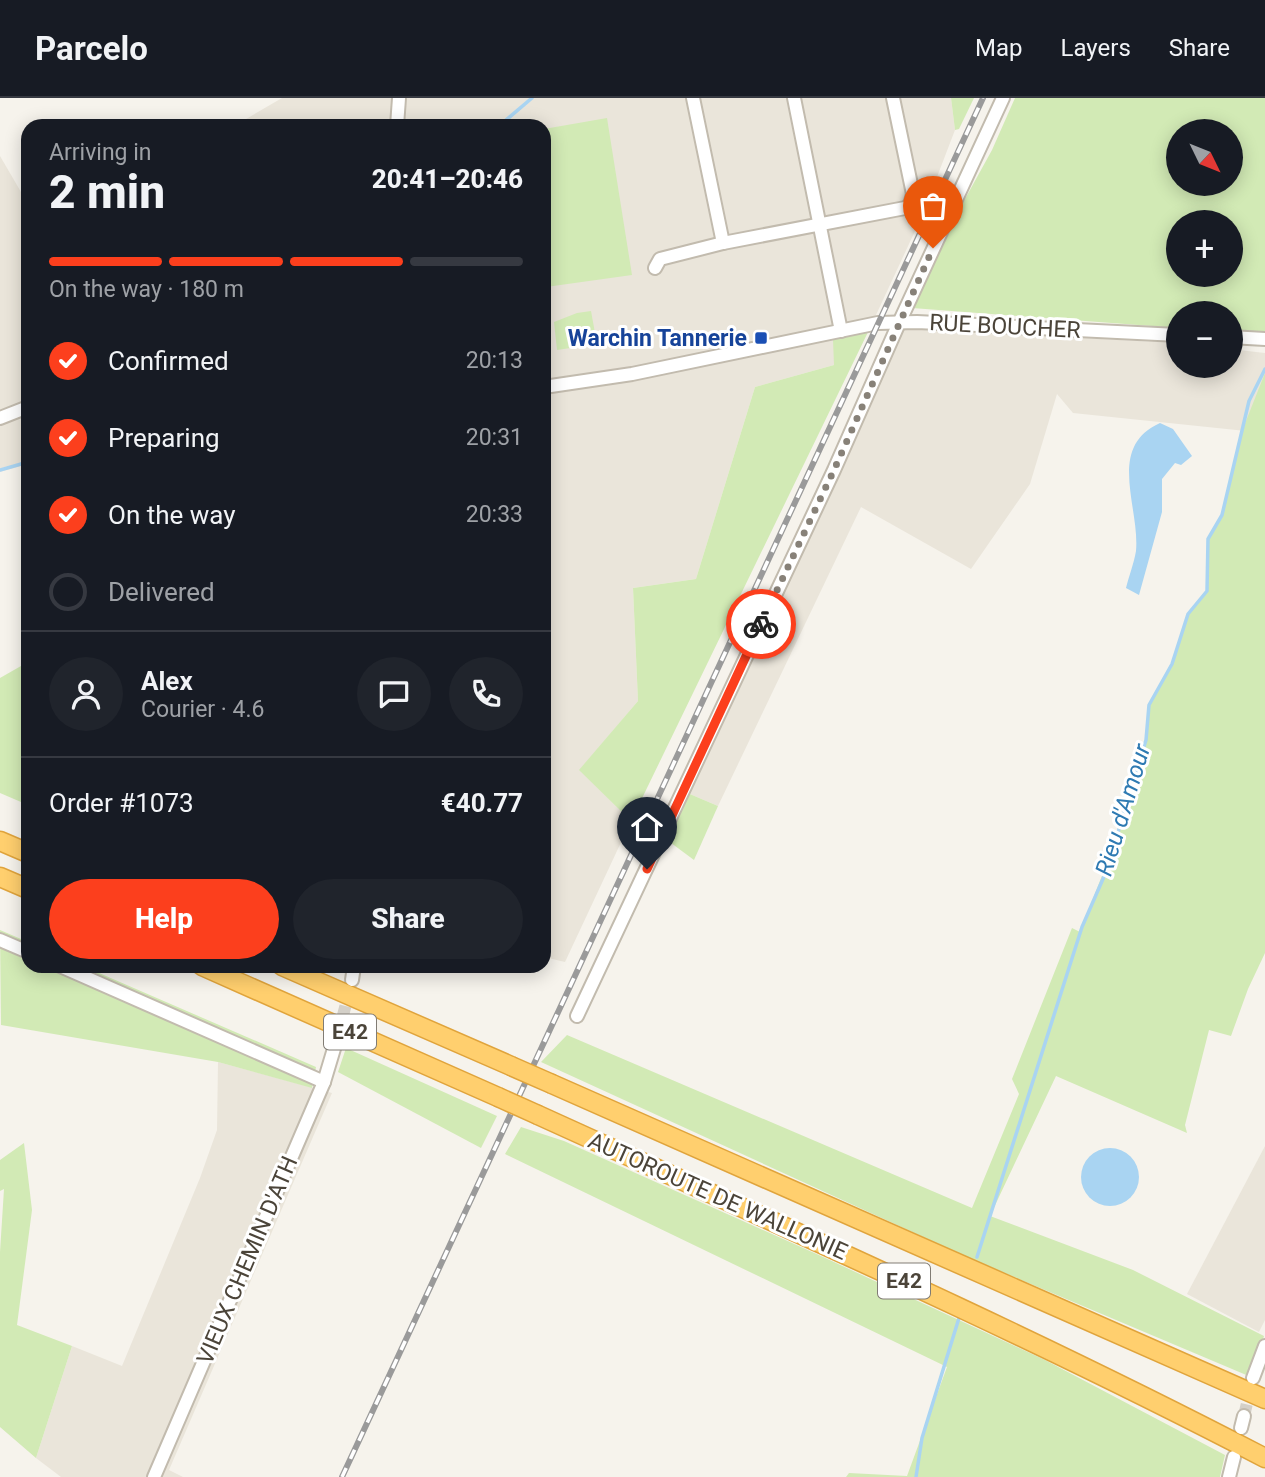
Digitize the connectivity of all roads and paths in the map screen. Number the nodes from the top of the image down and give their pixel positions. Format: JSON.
{"nodes":[{"id":1,"x":400,"y":98,"type":"edge"},
{"id":2,"x":693,"y":98,"type":"edge"},
{"id":3,"x":794,"y":98,"type":"edge"},
{"id":4,"x":893,"y":98,"type":"edge"},
{"id":5,"x":1003,"y":98,"type":"edge"},
{"id":6,"x":398,"y":119,"type":"edge"},
{"id":7,"x":820,"y":226,"type":"junction"},
{"id":8,"x":723,"y":243,"type":"junction"},
{"id":9,"x":655,"y":268,"type":"dead end"},
{"id":10,"x":899,"y":323,"type":"junction"},
{"id":11,"x":841,"y":331,"type":"junction"},
{"id":12,"x":1166,"y":334,"type":"edge"},
{"id":13,"x":1243,"y":338,"type":"edge"},
{"id":14,"x":1265,"y":339,"type":"edge"},
{"id":15,"x":551,"y":386,"type":"edge"},
{"id":16,"x":21,"y":410,"type":"edge"},
{"id":17,"x":0,"y":418,"type":"edge"},
{"id":18,"x":0,"y":841,"type":"edge"},
{"id":19,"x":21,"y":850,"type":"edge"},
{"id":20,"x":0,"y":877,"type":"edge"},
{"id":21,"x":21,"y":886,"type":"edge"},
{"id":22,"x":0,"y":940,"type":"edge"},
{"id":23,"x":21,"y":949,"type":"edge"},
{"id":24,"x":76,"y":973,"type":"edge"},
{"id":25,"x":218,"y":973,"type":"edge"},
{"id":26,"x":298,"y":973,"type":"edge"},
{"id":27,"x":353,"y":973,"type":"edge"},
{"id":28,"x":352,"y":980,"type":"tunnel mouth"},
{"id":29,"x":577,"y":1016,"type":"dead end"},
{"id":30,"x":337,"y":1042,"type":"tunnel mouth"},
{"id":31,"x":324,"y":1082,"type":"junction"},
{"id":32,"x":1265,"y":1346,"type":"edge"},
{"id":33,"x":1253,"y":1378,"type":"tunnel mouth"},
{"id":34,"x":1265,"y":1399,"type":"edge"},
{"id":35,"x":1234,"y":1457,"type":"dead end"},
{"id":36,"x":1265,"y":1458,"type":"edge"},
{"id":37,"x":154,"y":1477,"type":"edge"},
{"id":38,"x":1230,"y":1477,"type":"edge"}],
"edges":[{"from":1,"to":6,"type":"street"},
{"from":2,"to":8,"type":"street"},
{"from":3,"to":7,"type":"street"},
{"from":4,"to":7,"type":"street"},
{"from":5,"to":10,"type":"street"},
{"from":7,"to":8,"type":"street"},
{"from":7,"to":11,"type":"street"},
{"from":8,"to":9,"type":"street"},
{"from":10,"to":11,"type":"street","name":"RUE BOUCHER"},
{"from":10,"to":12,"type":"street","name":"RUE BOUCHER"},
{"from":10,"to":29,"type":"street"},
{"from":11,"to":15,"type":"street","name":"RUE BOUCHER"},
{"from":13,"to":14,"type":"street"},
{"from":16,"to":17,"type":"street"},
{"from":18,"to":19,"type":"highway"},
{"from":20,"to":21,"type":"highway"},
{"from":22,"to":23,"type":"street"},
{"from":24,"to":31,"type":"street"},
{"from":25,"to":36,"type":"highway","name":"AUTOROUTE DE WALLONIE","number":"E42","bridge":true},
{"from":26,"to":34,"type":"highway","name":"AUTOROUTE DE WALLONIE","number":"E42","bridge":true},
{"from":27,"to":28,"type":"street"},
{"from":30,"to":31,"type":"street","name":"VIEUX CHEMIN D'ATH"},
{"from":31,"to":37,"type":"street","name":"VIEUX CHEMIN D'ATH"},
{"from":32,"to":33,"type":"street"},
{"from":35,"to":38,"type":"street"}]}
